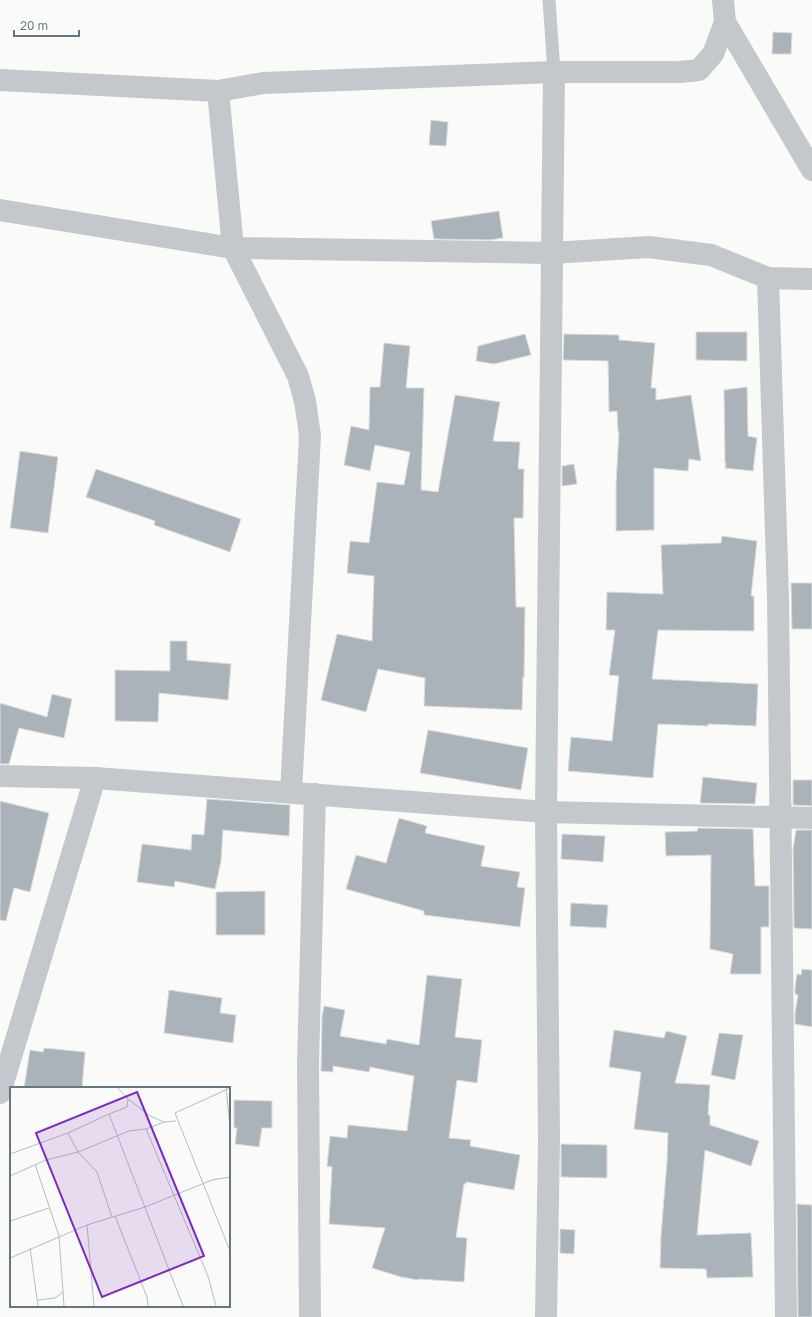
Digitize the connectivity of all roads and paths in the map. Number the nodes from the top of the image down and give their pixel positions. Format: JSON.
{"nodes":[{"id":1,"x":549,"y":0,"type":"edge"},
{"id":2,"x":723,"y":0,"type":"edge"},
{"id":3,"x":725,"y":22,"type":"junction"},
{"id":4,"x":554,"y":72,"type":"junction"},
{"id":5,"x":0,"y":80,"type":"edge"},
{"id":6,"x":218,"y":91,"type":"junction"},
{"id":7,"x":812,"y":170,"type":"edge"},
{"id":8,"x":0,"y":210,"type":"edge"},
{"id":9,"x":233,"y":248,"type":"junction"},
{"id":10,"x":552,"y":253,"type":"junction"},
{"id":11,"x":768,"y":278,"type":"junction"},
{"id":12,"x":812,"y":279,"type":"edge"},
{"id":13,"x":0,"y":776,"type":"edge"},
{"id":14,"x":95,"y":778,"type":"junction"},
{"id":15,"x":291,"y":792,"type":"junction"},
{"id":16,"x":315,"y":794,"type":"junction"},
{"id":17,"x":546,"y":812,"type":"junction"},
{"id":18,"x":780,"y":818,"type":"junction"},
{"id":19,"x":812,"y":818,"type":"edge"},
{"id":20,"x":0,"y":1093,"type":"edge"},
{"id":21,"x":310,"y":1317,"type":"edge"},
{"id":22,"x":546,"y":1317,"type":"edge"},
{"id":23,"x":786,"y":1317,"type":"edge"}],
"edges":[{"from":1,"to":4,"type":"lane"},
{"from":2,"to":3,"type":"street"},
{"from":3,"to":4,"type":"street"},
{"from":3,"to":7,"type":"street"},
{"from":4,"to":6,"type":"street"},
{"from":4,"to":10,"type":"street"},
{"from":5,"to":6,"type":"street"},
{"from":6,"to":9,"type":"street"},
{"from":8,"to":9,"type":"street"},
{"from":9,"to":10,"type":"street"},
{"from":9,"to":15,"type":"street"},
{"from":10,"to":11,"type":"street"},
{"from":10,"to":17,"type":"street"},
{"from":11,"to":12,"type":"street"},
{"from":11,"to":18,"type":"street"},
{"from":13,"to":14,"type":"street"},
{"from":14,"to":15,"type":"street"},
{"from":14,"to":20,"type":"street"},
{"from":15,"to":16,"type":"street"},
{"from":16,"to":17,"type":"street"},
{"from":16,"to":21,"type":"street"},
{"from":17,"to":18,"type":"street"},
{"from":17,"to":22,"type":"street"},
{"from":18,"to":19,"type":"street"},
{"from":18,"to":23,"type":"street"}]}
